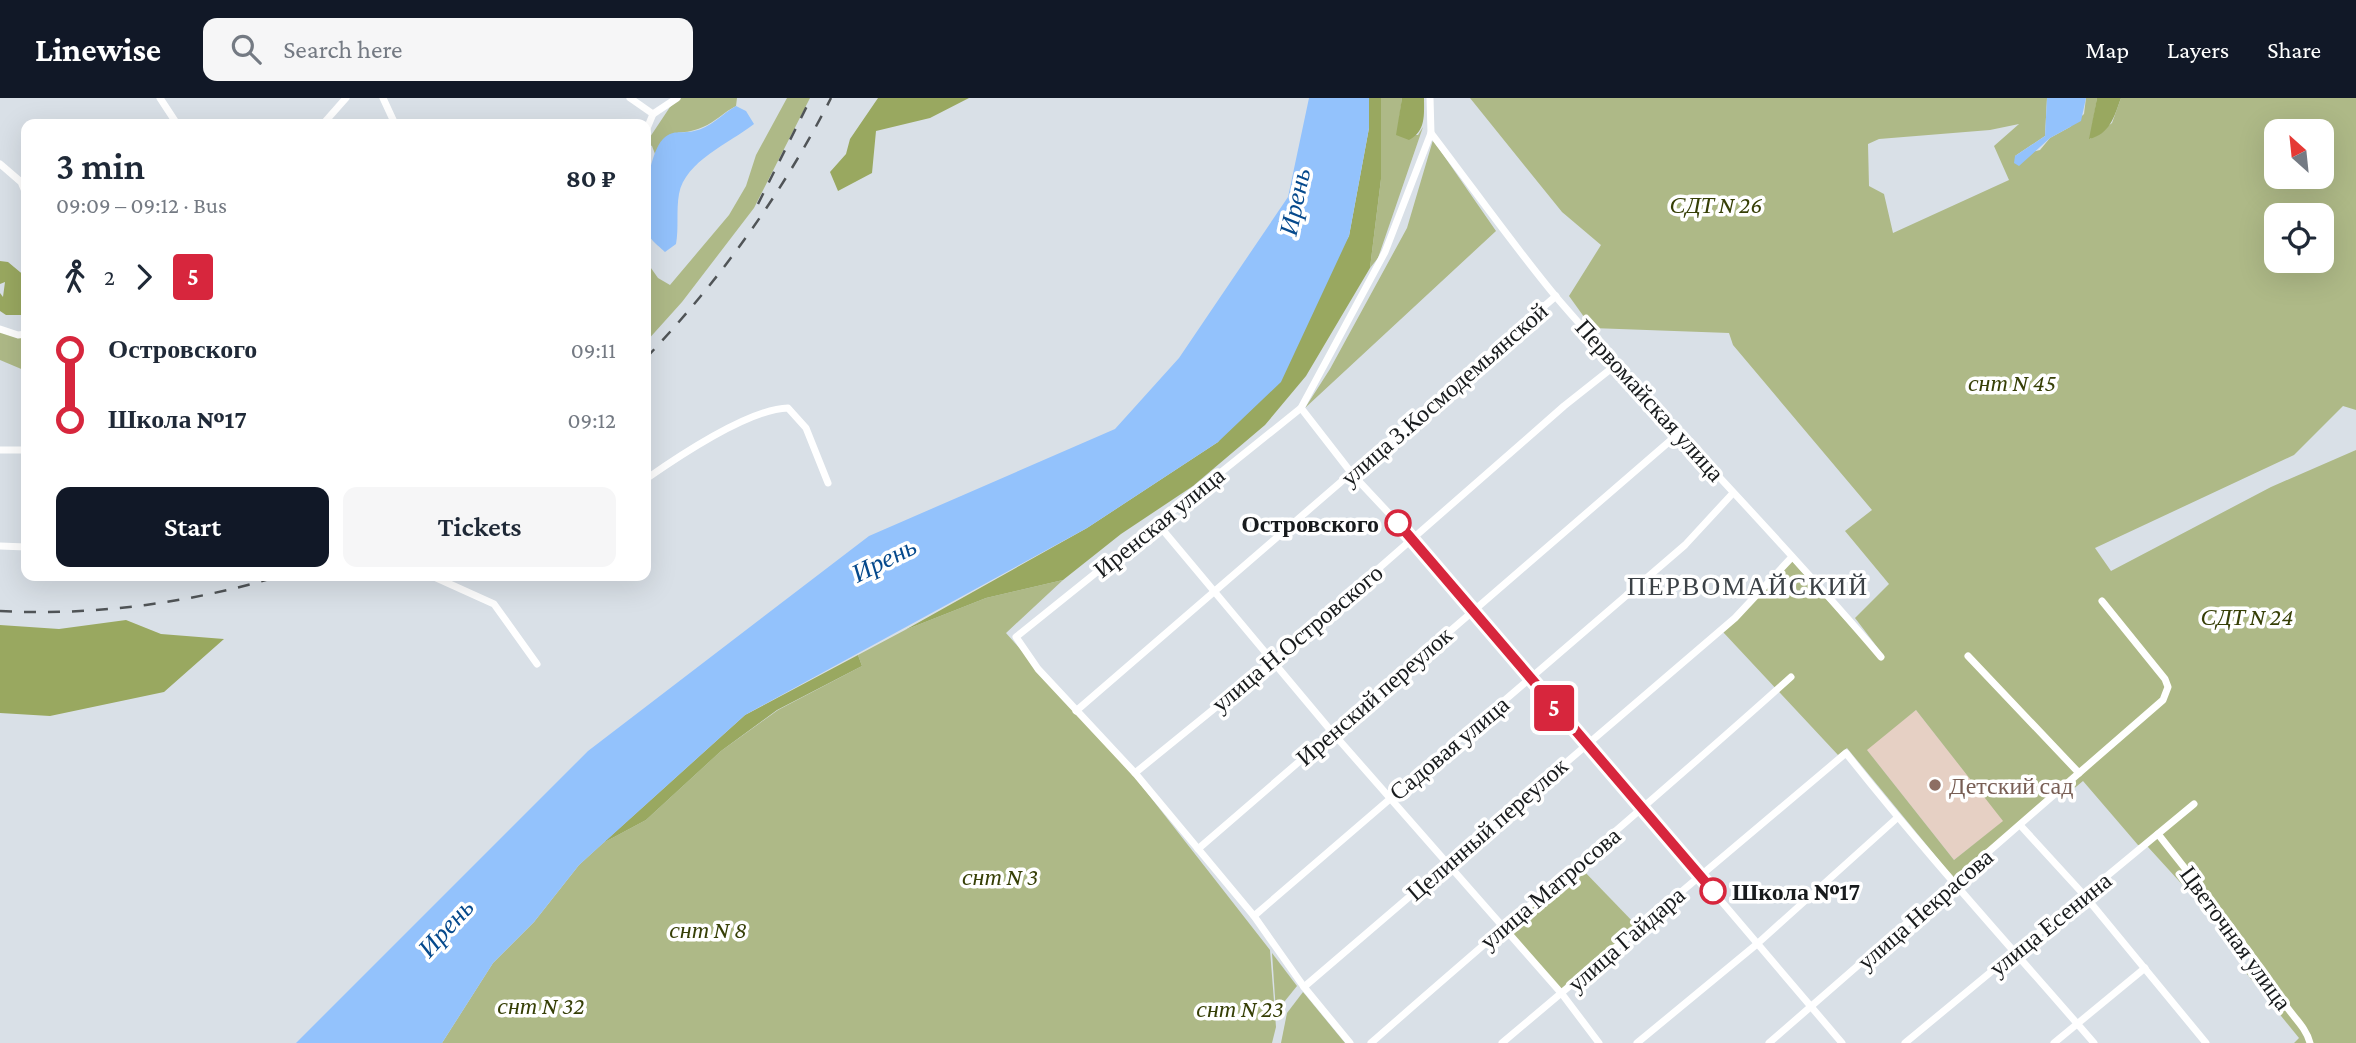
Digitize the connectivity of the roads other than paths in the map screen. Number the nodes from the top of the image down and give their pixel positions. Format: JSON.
{"nodes":[{"id":1,"x":160,"y":98,"type":"edge"},
{"id":2,"x":346,"y":98,"type":"edge"},
{"id":3,"x":383,"y":98,"type":"edge"},
{"id":4,"x":630,"y":98,"type":"edge"},
{"id":5,"x":677,"y":98,"type":"edge"},
{"id":6,"x":1430,"y":98,"type":"edge"},
{"id":7,"x":653,"y":114,"type":"junction"},
{"id":8,"x":174,"y":119,"type":"edge"},
{"id":9,"x":327,"y":119,"type":"edge"},
{"id":10,"x":393,"y":119,"type":"edge"},
{"id":11,"x":651,"y":119,"type":"edge"},
{"id":12,"x":1431,"y":133,"type":"junction"},
{"id":13,"x":0,"y":164,"type":"edge"},
{"id":14,"x":21,"y":183,"type":"edge"},
{"id":15,"x":1556,"y":296,"type":"junction"},
{"id":16,"x":0,"y":329,"type":"edge"},
{"id":17,"x":21,"y":335,"type":"edge"},
{"id":18,"x":1617,"y":364,"type":"junction"},
{"id":19,"x":1301,"y":408,"type":"junction"},
{"id":20,"x":1678,"y":434,"type":"junction"},
{"id":21,"x":0,"y":450,"type":"edge"},
{"id":22,"x":21,"y":450,"type":"edge"},
{"id":23,"x":651,"y":475,"type":"edge"},
{"id":24,"x":1353,"y":475,"type":"junction"},
{"id":25,"x":828,"y":483,"type":"dead end"},
{"id":26,"x":1733,"y":493,"type":"junction"},
{"id":27,"x":1157,"y":523,"type":"junction"},
{"id":28,"x":1413,"y":539,"type":"junction"},
{"id":29,"x":0,"y":546,"type":"edge"},
{"id":30,"x":21,"y":547,"type":"edge"},
{"id":31,"x":1792,"y":557,"type":"junction"},
{"id":32,"x":448,"y":581,"type":"edge"},
{"id":33,"x":1214,"y":593,"type":"junction"},
{"id":34,"x":2102,"y":601,"type":"dead end"},
{"id":35,"x":1472,"y":611,"type":"junction"},
{"id":36,"x":1968,"y":656,"type":"dead end"},
{"id":37,"x":1881,"y":657,"type":"dead end"},
{"id":38,"x":1274,"y":660,"type":"junction"},
{"id":39,"x":537,"y":664,"type":"dead end"},
{"id":40,"x":1791,"y":677,"type":"dead end"},
{"id":41,"x":1530,"y":680,"type":"junction"},
{"id":42,"x":1076,"y":711,"type":"junction"},
{"id":43,"x":1332,"y":732,"type":"junction"},
{"id":44,"x":1585,"y":744,"type":"junction"},
{"id":45,"x":1135,"y":773,"type":"junction"},
{"id":46,"x":2079,"y":773,"type":"junction"},
{"id":47,"x":1390,"y":798,"type":"junction"},
{"id":48,"x":2194,"y":804,"type":"dead end"},
{"id":49,"x":1643,"y":810,"type":"junction"},
{"id":50,"x":1897,"y":818,"type":"junction"},
{"id":51,"x":2020,"y":825,"type":"junction"},
{"id":52,"x":2158,"y":834,"type":"junction"},
{"id":53,"x":1198,"y":849,"type":"junction"},
{"id":54,"x":1448,"y":863,"type":"junction"},
{"id":55,"x":1700,"y":876,"type":"junction"},
{"id":56,"x":1954,"y":884,"type":"junction"},
{"id":57,"x":2085,"y":896,"type":"junction"},
{"id":58,"x":1254,"y":916,"type":"junction"},
{"id":59,"x":1502,"y":928,"type":"junction"},
{"id":60,"x":1757,"y":944,"type":"junction"},
{"id":61,"x":2017,"y":951,"type":"junction"},
{"id":62,"x":2145,"y":968,"type":"junction"},
{"id":63,"x":1304,"y":987,"type":"junction"},
{"id":64,"x":1562,"y":994,"type":"junction"},
{"id":65,"x":1811,"y":1006,"type":"junction"},
{"id":66,"x":2077,"y":1024,"type":"junction"},
{"id":67,"x":1350,"y":1043,"type":"edge"},
{"id":68,"x":1371,"y":1043,"type":"edge"},
{"id":69,"x":1502,"y":1043,"type":"edge"},
{"id":70,"x":1599,"y":1043,"type":"edge"},
{"id":71,"x":1637,"y":1043,"type":"edge"},
{"id":72,"x":1769,"y":1043,"type":"edge"},
{"id":73,"x":1842,"y":1043,"type":"edge"},
{"id":74,"x":1905,"y":1043,"type":"edge"},
{"id":75,"x":2054,"y":1043,"type":"edge"},
{"id":76,"x":2094,"y":1043,"type":"edge"},
{"id":77,"x":2206,"y":1043,"type":"edge"},
{"id":78,"x":2310,"y":1043,"type":"edge"}],
"edges":[{"from":1,"to":8,"type":"street"},
{"from":2,"to":9,"type":"street"},
{"from":3,"to":10,"type":"street"},
{"from":4,"to":7,"type":"street"},
{"from":5,"to":7,"type":"street"},
{"from":6,"to":12,"type":"street"},
{"from":7,"to":11,"type":"street"},
{"from":12,"to":15,"type":"street","name":"Первомайская улица"},
{"from":12,"to":19,"type":"street"},
{"from":13,"to":14,"type":"street"},
{"from":15,"to":18,"type":"street","name":"Первомайская улица"},
{"from":15,"to":24,"type":"street","name":"улица З.Космодемьянской"},
{"from":16,"to":17,"type":"street"},
{"from":18,"to":20,"type":"street","name":"Первомайская улица"},
{"from":18,"to":28,"type":"street","name":"улица Н.Островского"},
{"from":19,"to":24,"type":"street"},
{"from":19,"to":27,"type":"street","name":"Иренская улица"},
{"from":20,"to":26,"type":"street","name":"Первомайская улица"},
{"from":20,"to":35,"type":"street","name":"Иренский переулок"},
{"from":21,"to":22,"type":"street"},
{"from":23,"to":25,"type":"street"},
{"from":24,"to":28,"type":"street"},
{"from":24,"to":33,"type":"street","name":"улица З.Космодемьянской"},
{"from":26,"to":31,"type":"street","name":"Первомайская улица"},
{"from":26,"to":41,"type":"street","name":"Садовая улица"},
{"from":27,"to":33,"type":"street"},
{"from":27,"to":42,"type":"street","name":"Иренская улица"},
{"from":28,"to":35,"type":"street"},
{"from":28,"to":38,"type":"street","name":"улица Н.Островского"},
{"from":29,"to":30,"type":"street"},
{"from":31,"to":37,"type":"street","name":"Первомайская улица"},
{"from":31,"to":44,"type":"street","name":"Целинный переулок"},
{"from":32,"to":39,"type":"street"},
{"from":33,"to":38,"type":"street"},
{"from":33,"to":42,"type":"street","name":"улица З.Космодемьянской"},
{"from":34,"to":46,"type":"street"},
{"from":35,"to":41,"type":"street"},
{"from":35,"to":43,"type":"street","name":"Иренский переулок"},
{"from":36,"to":46,"type":"street"},
{"from":38,"to":43,"type":"street"},
{"from":38,"to":45,"type":"street","name":"улица Н.Островского"},
{"from":40,"to":49,"type":"street","name":"улица Матросова"},
{"from":41,"to":44,"type":"street"},
{"from":41,"to":47,"type":"street","name":"Садовая улица"},
{"from":42,"to":45,"type":"street"},
{"from":43,"to":47,"type":"street"},
{"from":43,"to":53,"type":"street","name":"Иренский переулок"},
{"from":44,"to":49,"type":"street"},
{"from":44,"to":54,"type":"street","name":"Целинный переулок"},
{"from":45,"to":53,"type":"street"},
{"from":46,"to":51,"type":"street","name":"улица Некрасова"},
{"from":47,"to":54,"type":"street"},
{"from":47,"to":58,"type":"street","name":"Садовая улица"},
{"from":48,"to":52,"type":"street","name":"улица Есенина"},
{"from":49,"to":55,"type":"street"},
{"from":49,"to":59,"type":"street","name":"улица Матросова"},
{"from":50,"to":55,"type":"street","name":"улица Гайдара"},
{"from":50,"to":56,"type":"street"},
{"from":50,"to":60,"type":"street"},
{"from":51,"to":56,"type":"street","name":"улица Некрасова"},
{"from":51,"to":57,"type":"street"},
{"from":52,"to":57,"type":"street","name":"улица Есенина"},
{"from":52,"to":78,"type":"street","name":"Цветочная улица"},
{"from":53,"to":58,"type":"street"},
{"from":54,"to":59,"type":"street"},
{"from":54,"to":63,"type":"street","name":"Целинный переулок"},
{"from":55,"to":60,"type":"street"},
{"from":55,"to":64,"type":"street","name":"улица Гайдара"},
{"from":56,"to":61,"type":"street"},
{"from":56,"to":65,"type":"street","name":"улица Некрасова"},
{"from":57,"to":61,"type":"street","name":"улица Есенина"},
{"from":57,"to":62,"type":"street"},
{"from":58,"to":63,"type":"street"},
{"from":59,"to":64,"type":"street"},
{"from":59,"to":68,"type":"street","name":"улица Матросова"},
{"from":60,"to":65,"type":"street"},
{"from":60,"to":71,"type":"street"},
{"from":61,"to":66,"type":"street"},
{"from":61,"to":74,"type":"street","name":"улица Есенина"},
{"from":62,"to":66,"type":"street"},
{"from":62,"to":77,"type":"street"},
{"from":63,"to":67,"type":"street"},
{"from":64,"to":69,"type":"street","name":"улица Гайдара"},
{"from":64,"to":70,"type":"street"},
{"from":65,"to":72,"type":"street","name":"улица Некрасова"},
{"from":65,"to":73,"type":"street"},
{"from":66,"to":75,"type":"street"},
{"from":66,"to":76,"type":"street"}]}
